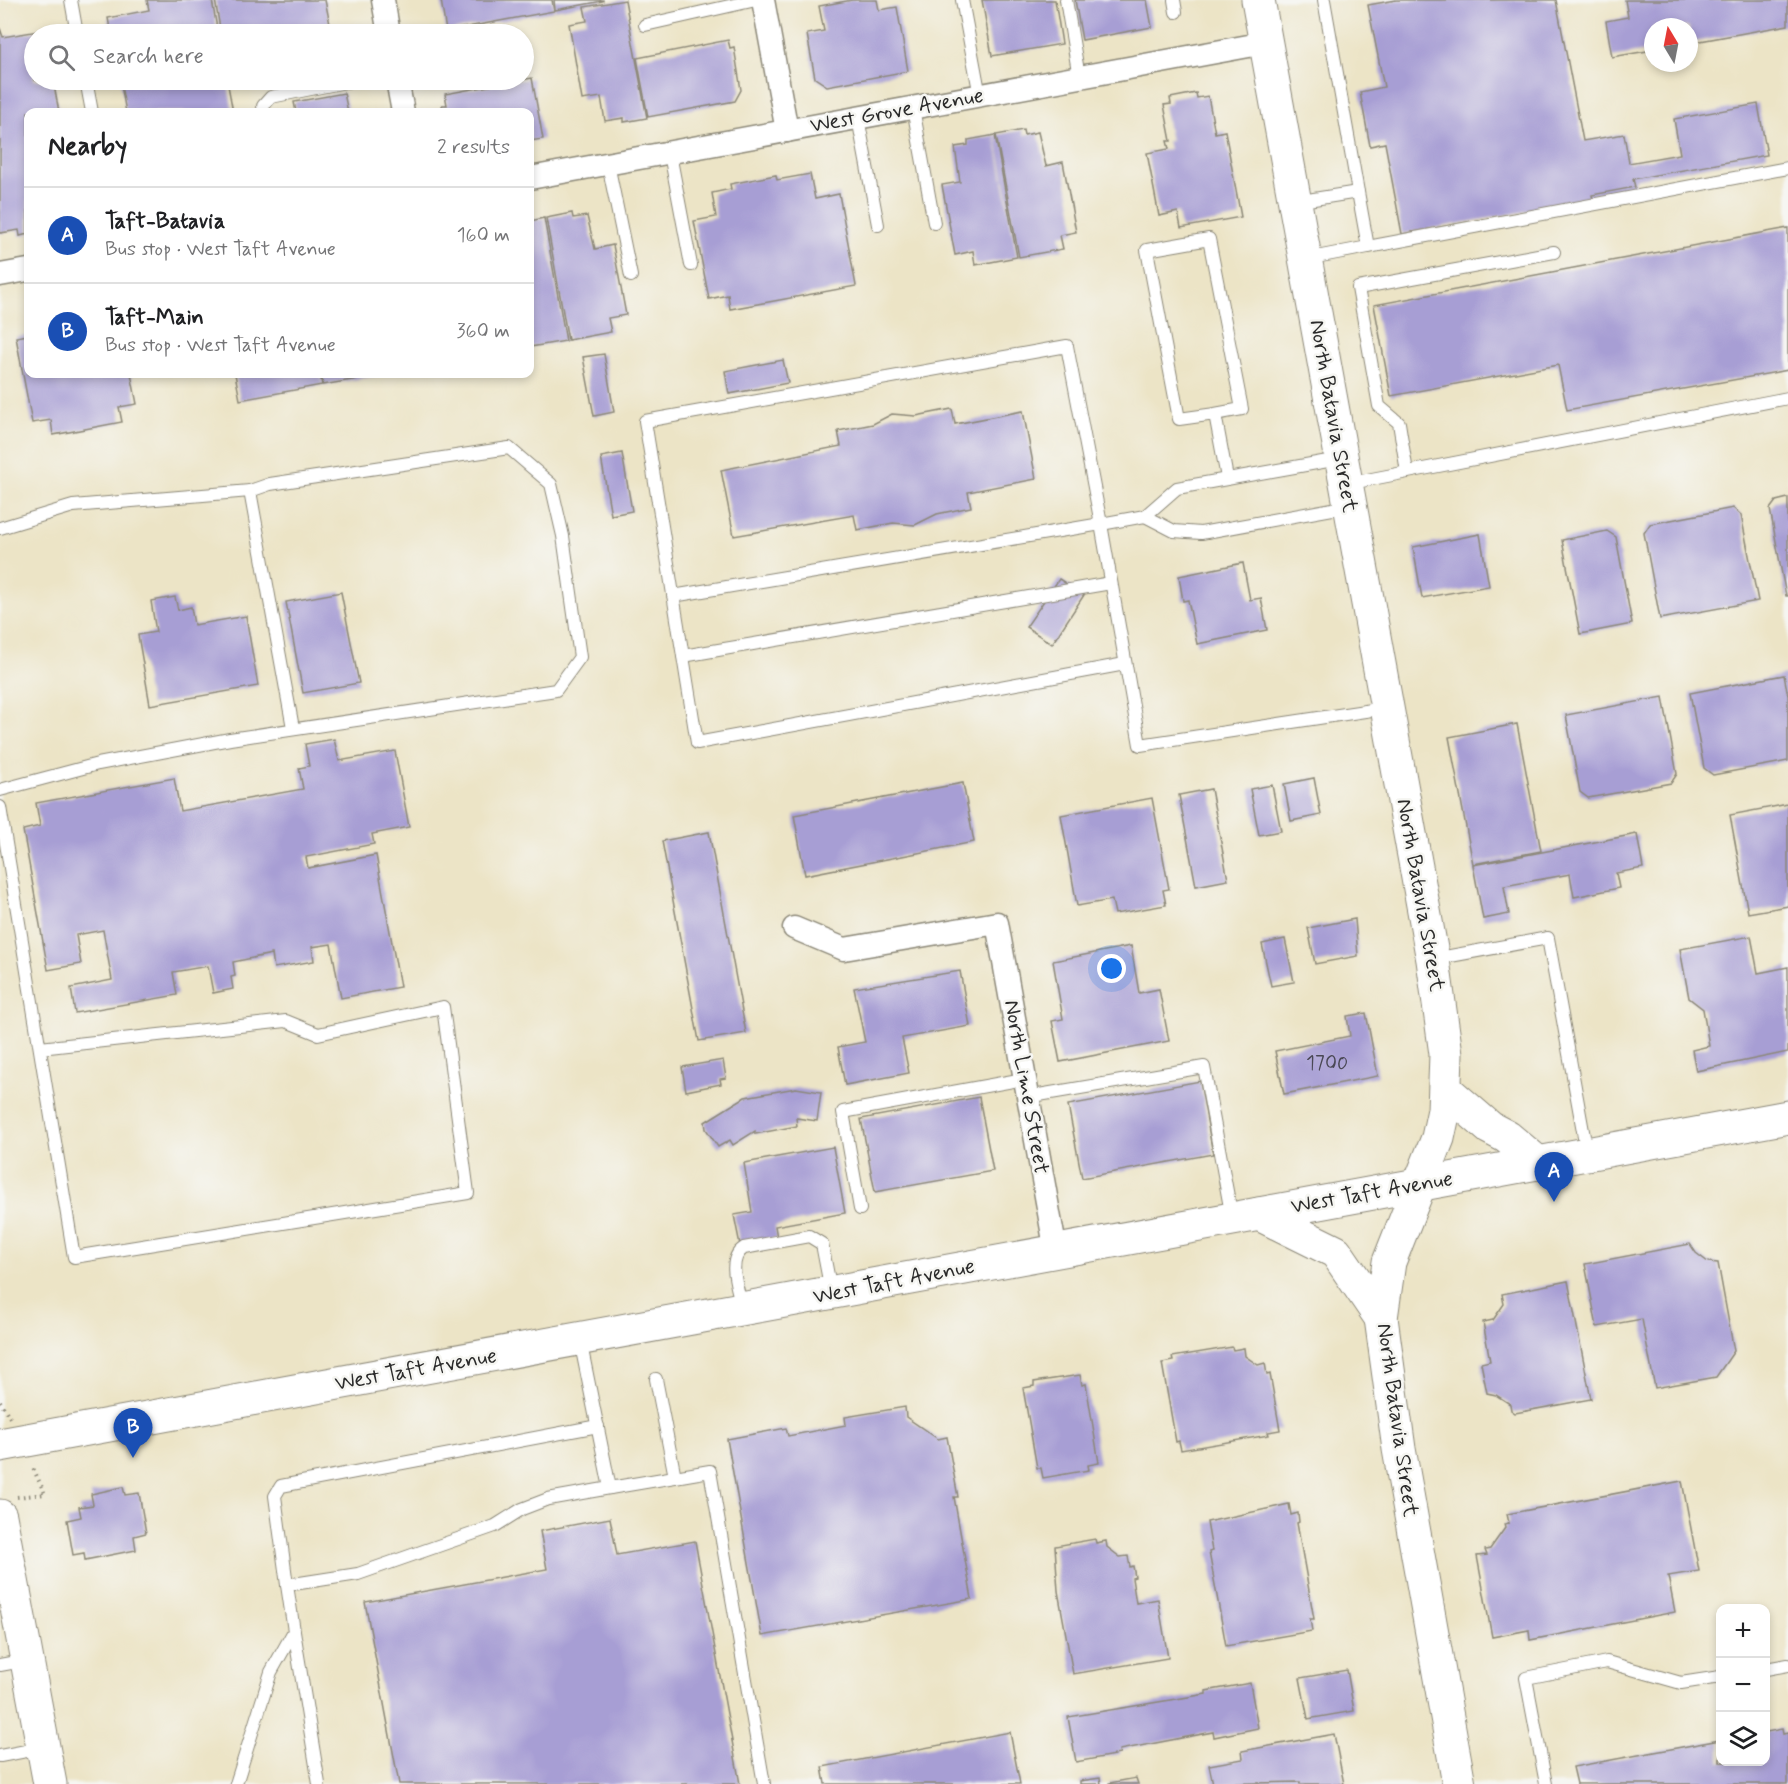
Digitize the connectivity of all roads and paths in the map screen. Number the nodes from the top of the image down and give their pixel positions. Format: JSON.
{"nodes":[{"id":1,"x":71,"y":0,"type":"edge"},
{"id":2,"x":383,"y":0,"type":"edge"},
{"id":3,"x":756,"y":0,"type":"edge"},
{"id":4,"x":763,"y":0,"type":"edge"},
{"id":5,"x":962,"y":0,"type":"edge"},
{"id":6,"x":1066,"y":0,"type":"edge"},
{"id":7,"x":1258,"y":0,"type":"edge"},
{"id":8,"x":1324,"y":0,"type":"edge"},
{"id":9,"x":75,"y":24,"type":"edge"},
{"id":10,"x":387,"y":24,"type":"edge"},
{"id":11,"x":645,"y":25,"type":"dead end"},
{"id":12,"x":1265,"y":43,"type":"junction"},
{"id":13,"x":1079,"y":77,"type":"junction"},
{"id":14,"x":88,"y":90,"type":"edge"},
{"id":15,"x":306,"y":90,"type":"edge"},
{"id":16,"x":399,"y":90,"type":"edge"},
{"id":17,"x":980,"y":96,"type":"junction"},
{"id":18,"x":91,"y":108,"type":"edge"},
{"id":19,"x":263,"y":108,"type":"edge"},
{"id":20,"x":402,"y":108,"type":"edge"},
{"id":21,"x":914,"y":108,"type":"junction"},
{"id":22,"x":858,"y":118,"type":"junction"},
{"id":23,"x":787,"y":131,"type":"junction"},
{"id":24,"x":670,"y":154,"type":"junction"},
{"id":25,"x":608,"y":164,"type":"junction"},
{"id":26,"x":1788,"y":168,"type":"edge"},
{"id":27,"x":534,"y":177,"type":"edge"},
{"id":28,"x":1358,"y":192,"type":"junction"},
{"id":29,"x":1294,"y":202,"type":"junction"},
{"id":30,"x":934,"y":223,"type":"dead end"},
{"id":31,"x":878,"y":225,"type":"dead end"},
{"id":32,"x":1368,"y":247,"type":"junction"},
{"id":33,"x":1554,"y":252,"type":"dead end"},
{"id":34,"x":1304,"y":259,"type":"junction"},
{"id":35,"x":691,"y":265,"type":"dead end"},
{"id":36,"x":24,"y":271,"type":"edge"},
{"id":37,"x":0,"y":275,"type":"edge"},
{"id":38,"x":631,"y":276,"type":"dead end"},
{"id":39,"x":1788,"y":398,"type":"edge"},
{"id":40,"x":1215,"y":414,"type":"junction"},
{"id":41,"x":1407,"y":472,"type":"junction"},
{"id":42,"x":1227,"y":478,"type":"junction"},
{"id":43,"x":1345,"y":483,"type":"junction"},
{"id":44,"x":250,"y":491,"type":"junction"},
{"id":45,"x":1145,"y":516,"type":"junction"},
{"id":46,"x":1101,"y":524,"type":"junction"},
{"id":47,"x":0,"y":528,"type":"edge"},
{"id":48,"x":1111,"y":583,"type":"junction"},
{"id":49,"x":673,"y":596,"type":"junction"},
{"id":50,"x":683,"y":656,"type":"junction"},
{"id":51,"x":1125,"y":664,"type":"junction"},
{"id":52,"x":1386,"y":708,"type":"junction"},
{"id":53,"x":293,"y":728,"type":"junction"},
{"id":54,"x":0,"y":790,"type":"edge"},
{"id":55,"x":0,"y":807,"type":"edge"},
{"id":56,"x":794,"y":928,"type":"dead end"},
{"id":57,"x":1432,"y":960,"type":"junction"},
{"id":58,"x":40,"y":1048,"type":"junction"},
{"id":59,"x":1025,"y":1088,"type":"junction"},
{"id":60,"x":1446,"y":1090,"type":"junction"},
{"id":61,"x":1788,"y":1117,"type":"edge"},
{"id":62,"x":1587,"y":1154,"type":"junction"},
{"id":63,"x":1538,"y":1163,"type":"junction"},
{"id":64,"x":1420,"y":1184,"type":"junction"},
{"id":65,"x":860,"y":1209,"type":"dead end"},
{"id":66,"x":1246,"y":1217,"type":"junction"},
{"id":67,"x":1056,"y":1252,"type":"junction"},
{"id":68,"x":831,"y":1293,"type":"junction"},
{"id":69,"x":743,"y":1310,"type":"junction"},
{"id":70,"x":1381,"y":1318,"type":"junction"},
{"id":71,"x":580,"y":1340,"type":"junction"},
{"id":72,"x":656,"y":1379,"type":"dead end"},
{"id":73,"x":597,"y":1426,"type":"junction"},
{"id":74,"x":0,"y":1445,"type":"edge"},
{"id":75,"x":675,"y":1477,"type":"junction"},
{"id":76,"x":610,"y":1488,"type":"junction"},
{"id":77,"x":0,"y":1515,"type":"edge"},
{"id":78,"x":287,"y":1585,"type":"junction"},
{"id":79,"x":294,"y":1631,"type":"junction"},
{"id":80,"x":14,"y":1663,"type":"edge"},
{"id":81,"x":1788,"y":1665,"type":"edge"},
{"id":82,"x":1770,"y":1668,"type":"edge"},
{"id":83,"x":1716,"y":1678,"type":"edge"},
{"id":84,"x":44,"y":1748,"type":"junction"},
{"id":85,"x":0,"y":1756,"type":"edge"},
{"id":86,"x":50,"y":1784,"type":"edge"},
{"id":87,"x":236,"y":1784,"type":"edge"},
{"id":88,"x":320,"y":1784,"type":"edge"},
{"id":89,"x":764,"y":1784,"type":"edge"},
{"id":90,"x":1459,"y":1784,"type":"edge"},
{"id":91,"x":1546,"y":1784,"type":"edge"}],
"edges":[{"from":1,"to":9,"type":"lane"},
{"from":2,"to":10,"type":"street"},
{"from":3,"to":11,"type":"lane"},
{"from":4,"to":23,"type":"street"},
{"from":5,"to":17,"type":"lane"},
{"from":6,"to":13,"type":"lane"},
{"from":7,"to":12,"type":"main road","name":"North Batavia Street"},
{"from":8,"to":28,"type":"lane"},
{"from":12,"to":13,"type":"street","name":"West Grove Avenue"},
{"from":12,"to":29,"type":"main road","name":"North Batavia Street"},
{"from":13,"to":17,"type":"street","name":"West Grove Avenue"},
{"from":14,"to":18,"type":"lane"},
{"from":15,"to":19,"type":"lane"},
{"from":16,"to":20,"type":"street"},
{"from":17,"to":21,"type":"street","name":"West Grove Avenue"},
{"from":21,"to":22,"type":"street","name":"West Grove Avenue"},
{"from":21,"to":30,"type":"lane"},
{"from":22,"to":23,"type":"street","name":"West Grove Avenue"},
{"from":22,"to":31,"type":"lane"},
{"from":23,"to":24,"type":"street","name":"West Grove Avenue"},
{"from":24,"to":25,"type":"street","name":"West Grove Avenue"},
{"from":24,"to":35,"type":"lane"},
{"from":25,"to":27,"type":"street","name":"West Grove Avenue"},
{"from":25,"to":38,"type":"lane"},
{"from":26,"to":32,"type":"lane"},
{"from":28,"to":29,"type":"lane"},
{"from":28,"to":32,"type":"lane"},
{"from":29,"to":34,"type":"main road","name":"North Batavia Street"},
{"from":32,"to":34,"type":"lane"},
{"from":33,"to":41,"type":"lane"},
{"from":34,"to":43,"type":"main road","name":"North Batavia Street"},
{"from":36,"to":37,"type":"street"},
{"from":39,"to":41,"type":"lane"},
{"from":40,"to":40,"type":"lane"},
{"from":40,"to":42,"type":"lane"},
{"from":41,"to":43,"type":"lane"},
{"from":42,"to":43,"type":"lane"},
{"from":42,"to":45,"type":"lane"},
{"from":43,"to":45,"type":"lane"},
{"from":43,"to":52,"type":"main road","name":"North Batavia Street"},
{"from":44,"to":47,"type":"lane"},
{"from":44,"to":53,"type":"lane"},
{"from":44,"to":53,"type":"lane"},
{"from":45,"to":46,"type":"lane"},
{"from":46,"to":48,"type":"lane"},
{"from":46,"to":49,"type":"lane"},
{"from":46,"to":49,"type":"lane"},
{"from":48,"to":50,"type":"lane"},
{"from":48,"to":51,"type":"lane"},
{"from":49,"to":50,"type":"lane"},
{"from":50,"to":51,"type":"lane"},
{"from":51,"to":52,"type":"lane"},
{"from":52,"to":57,"type":"main road","name":"North Batavia Street"},
{"from":53,"to":54,"type":"lane"},
{"from":55,"to":58,"type":"lane"},
{"from":56,"to":59,"type":"street","name":"North Lime Street"},
{"from":57,"to":60,"type":"main road","name":"North Batavia Street"},
{"from":57,"to":62,"type":"lane"},
{"from":58,"to":58,"type":"lane"},
{"from":59,"to":65,"type":"lane"},
{"from":59,"to":66,"type":"lane"},
{"from":59,"to":67,"type":"street","name":"North Lime Street"},
{"from":60,"to":63,"type":"main road"},
{"from":60,"to":64,"type":"main road","name":"North Batavia Street"},
{"from":61,"to":62,"type":"main road","name":"West Taft Avenue"},
{"from":62,"to":63,"type":"main road","name":"West Taft Avenue"},
{"from":63,"to":64,"type":"main road","name":"West Taft Avenue"},
{"from":64,"to":66,"type":"main road","name":"West Taft Avenue"},
{"from":64,"to":70,"type":"main road","name":"North Batavia Street"},
{"from":66,"to":67,"type":"main road","name":"West Taft Avenue"},
{"from":66,"to":70,"type":"main road"},
{"from":67,"to":68,"type":"main road","name":"West Taft Avenue"},
{"from":68,"to":69,"type":"main road","name":"West Taft Avenue"},
{"from":68,"to":69,"type":"lane"},
{"from":69,"to":71,"type":"main road","name":"West Taft Avenue"},
{"from":70,"to":90,"type":"main road","name":"North Batavia Street"},
{"from":71,"to":73,"type":"lane"},
{"from":71,"to":74,"type":"main road","name":"West Taft Avenue"},
{"from":72,"to":75,"type":"lane"},
{"from":73,"to":76,"type":"lane"},
{"from":73,"to":78,"type":"lane"},
{"from":75,"to":76,"type":"lane"},
{"from":75,"to":89,"type":"lane"},
{"from":76,"to":78,"type":"lane"},
{"from":77,"to":80,"type":"main road"},
{"from":78,"to":79,"type":"lane"},
{"from":79,"to":87,"type":"lane"},
{"from":79,"to":88,"type":"lane"},
{"from":80,"to":84,"type":"main road"},
{"from":81,"to":82,"type":"lane"},
{"from":83,"to":91,"type":"lane"},
{"from":84,"to":85,"type":"lane"},
{"from":84,"to":86,"type":"main road"}]}
